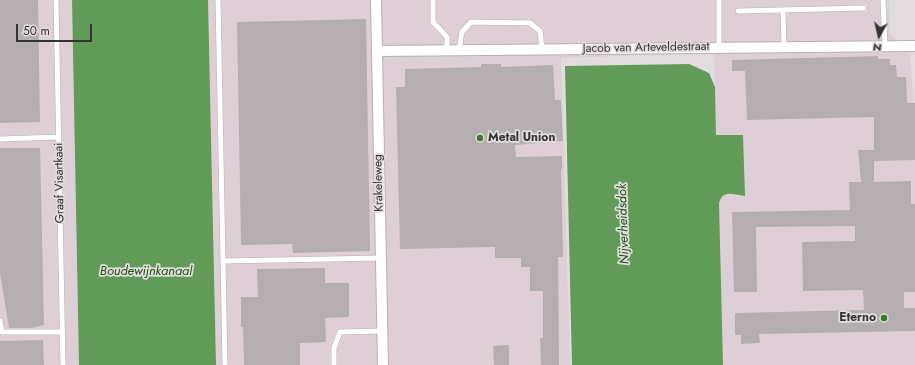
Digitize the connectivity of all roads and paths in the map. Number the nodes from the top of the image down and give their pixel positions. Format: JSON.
{"nodes":[{"id":1,"x":56,"y":0,"type":"edge"},
{"id":2,"x":218,"y":0,"type":"edge"},
{"id":3,"x":376,"y":0,"type":"edge"},
{"id":4,"x":433,"y":0,"type":"edge"},
{"id":5,"x":718,"y":0,"type":"edge"},
{"id":6,"x":884,"y":0,"type":"edge"},
{"id":7,"x":864,"y":8,"type":"dead end"},
{"id":8,"x":783,"y":10,"type":"junction"},
{"id":9,"x":738,"y":11,"type":"dead end"},
{"id":10,"x":885,"y":46,"type":"junction"},
{"id":11,"x":915,"y":46,"type":"edge"},
{"id":12,"x":784,"y":47,"type":"junction"},
{"id":13,"x":720,"y":48,"type":"junction"},
{"id":14,"x":542,"y":49,"type":"junction"},
{"id":15,"x":447,"y":50,"type":"junction"},
{"id":16,"x":459,"y":50,"type":"junction"},
{"id":17,"x":376,"y":51,"type":"junction"},
{"id":18,"x":59,"y":137,"type":"junction"},
{"id":19,"x":0,"y":139,"type":"edge"},
{"id":20,"x":381,"y":258,"type":"junction"},
{"id":21,"x":223,"y":261,"type":"junction"},
{"id":22,"x":0,"y":321,"type":"edge"},
{"id":23,"x":382,"y":331,"type":"junction"},
{"id":24,"x":62,"y":332,"type":"junction"},
{"id":25,"x":63,"y":365,"type":"edge"},
{"id":26,"x":225,"y":365,"type":"edge"},
{"id":27,"x":334,"y":365,"type":"edge"},
{"id":28,"x":383,"y":365,"type":"edge"}],
"edges":[{"from":1,"to":18,"type":"lane","name":"Graaf Visartkaai"},
{"from":2,"to":21,"type":"lane"},
{"from":3,"to":17,"type":"street","name":"Krakeleweg"},
{"from":4,"to":15,"type":"lane"},
{"from":5,"to":13,"type":"lane"},
{"from":6,"to":10,"type":"lane"},
{"from":7,"to":8,"type":"lane"},
{"from":8,"to":9,"type":"lane"},
{"from":8,"to":12,"type":"lane"},
{"from":10,"to":11,"type":"street","name":"Jacob van Arteveldestraat"},
{"from":10,"to":12,"type":"street","name":"Jacob van Arteveldestraat"},
{"from":12,"to":13,"type":"street","name":"Jacob van Arteveldestraat"},
{"from":13,"to":14,"type":"street","name":"Jacob van Arteveldestraat"},
{"from":14,"to":16,"type":"street","name":"Jacob van Arteveldestraat"},
{"from":14,"to":16,"type":"lane"},
{"from":15,"to":16,"type":"street","name":"Jacob van Arteveldestraat"},
{"from":15,"to":17,"type":"street","name":"Jacob van Arteveldestraat"},
{"from":17,"to":20,"type":"street","name":"Krakeleweg"},
{"from":18,"to":19,"type":"lane"},
{"from":18,"to":24,"type":"lane","name":"Graaf Visartkaai"},
{"from":20,"to":21,"type":"lane"},
{"from":20,"to":23,"type":"street","name":"Krakeleweg"},
{"from":21,"to":26,"type":"lane"},
{"from":22,"to":24,"type":"lane"},
{"from":23,"to":27,"type":"lane"},
{"from":23,"to":28,"type":"street","name":"Krakeleweg"},
{"from":24,"to":25,"type":"lane","name":"Graaf Visartkaai"}]}
